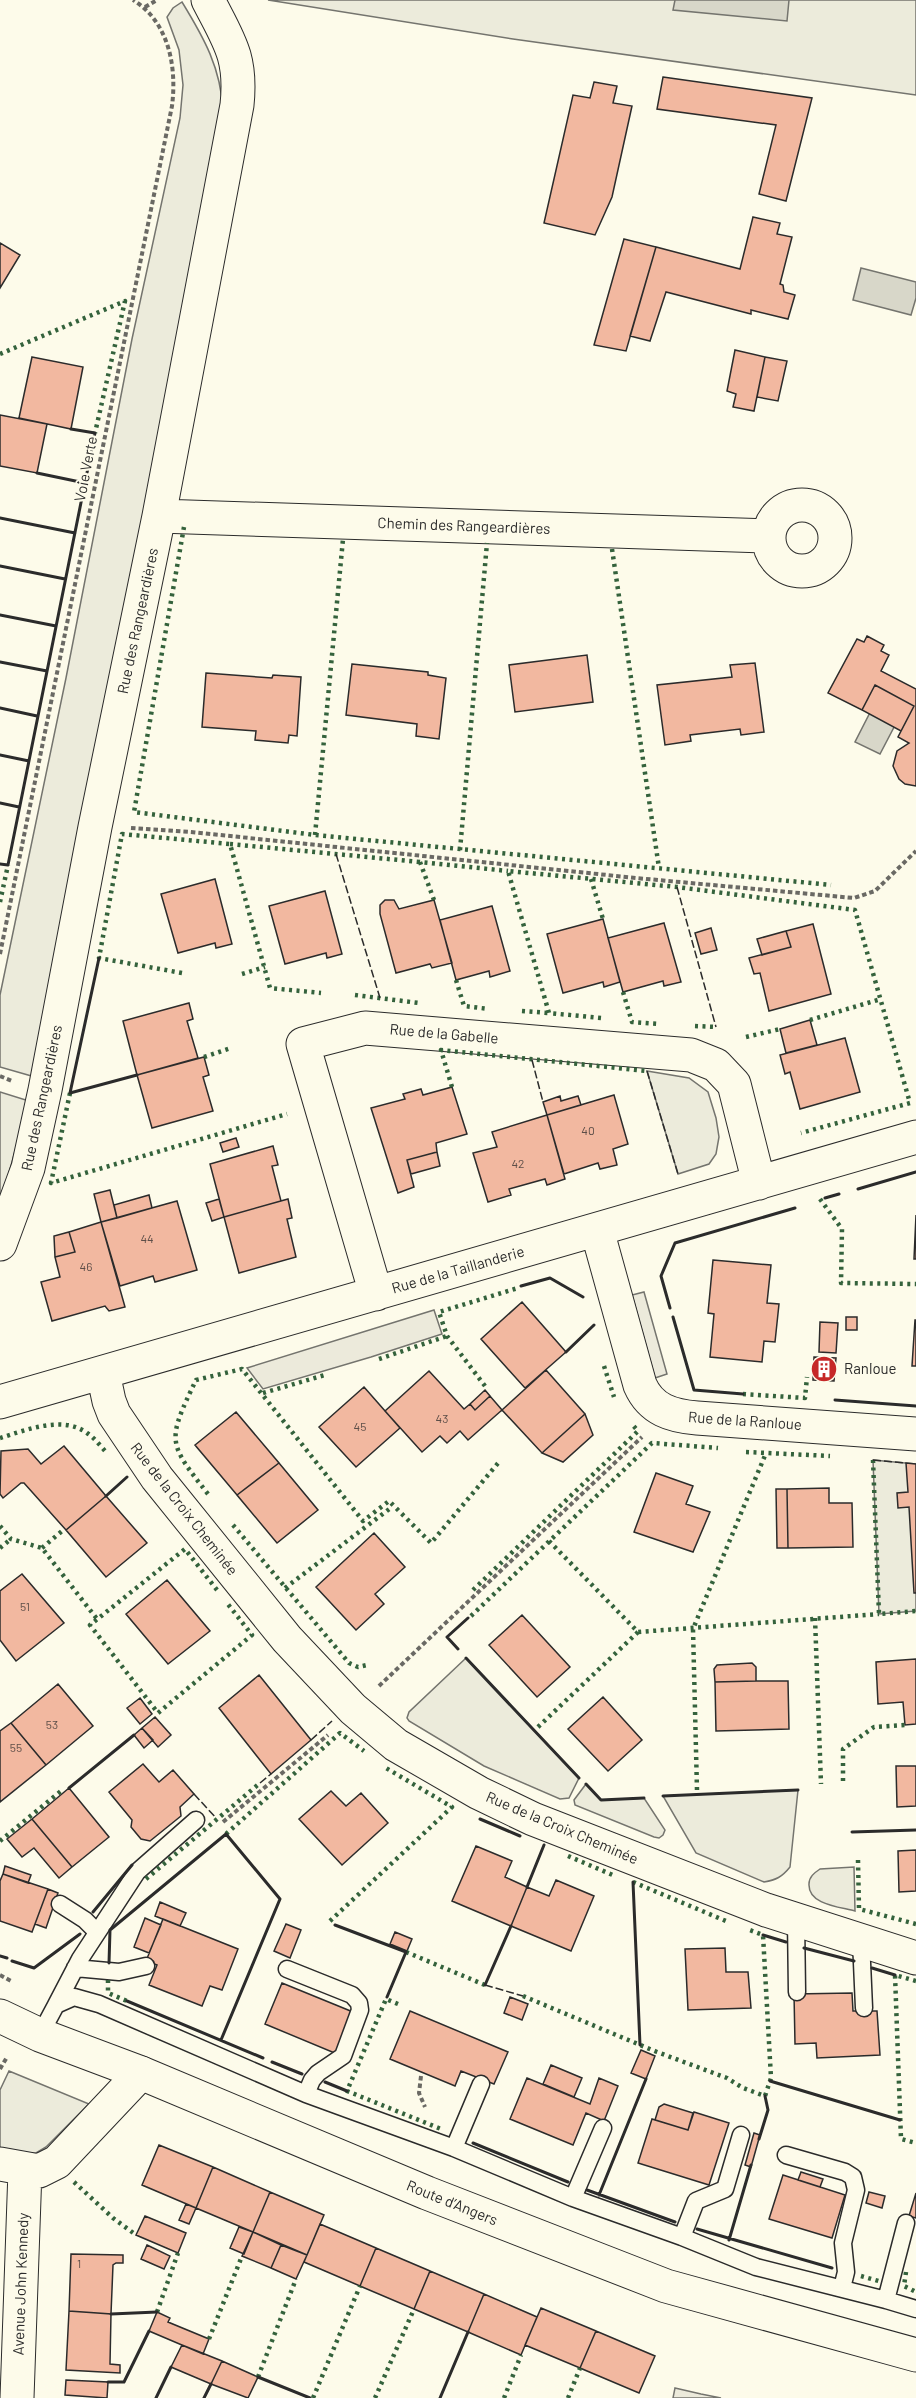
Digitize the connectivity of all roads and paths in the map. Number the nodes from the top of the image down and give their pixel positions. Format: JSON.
{"nodes":[{"id":1,"x":134,"y":0,"type":"edge"},
{"id":2,"x":157,"y":0,"type":"edge"},
{"id":3,"x":208,"y":0,"type":"edge"},
{"id":4,"x":145,"y":7,"type":"junction"},
{"id":5,"x":159,"y":516,"type":"junction"},
{"id":6,"x":768,"y":536,"type":"dead end"},
{"id":7,"x":126,"y":828,"type":"dead end"},
{"id":8,"x":916,"y":851,"type":"edge"},
{"id":9,"x":0,"y":954,"type":"edge"},
{"id":10,"x":916,"y":1137,"type":"edge"},
{"id":11,"x":759,"y":1183,"type":"junction"},
{"id":12,"x":597,"y":1230,"type":"junction"},
{"id":13,"x":0,"y":1244,"type":"edge"},
{"id":14,"x":376,"y":1294,"type":"junction"},
{"id":15,"x":103,"y":1373,"type":"junction"},
{"id":16,"x":0,"y":1402,"type":"edge"},
{"id":17,"x":648,"y":1431,"type":"dead end"},
{"id":18,"x":916,"y":1434,"type":"edge"},
{"id":19,"x":379,"y":1686,"type":"dead end"},
{"id":20,"x":196,"y":1820,"type":"dead end"},
{"id":21,"x":60,"y":1904,"type":"dead end"},
{"id":22,"x":796,"y":1920,"type":"junction"},
{"id":23,"x":97,"y":1932,"type":"junction"},
{"id":24,"x":861,"y":1941,"type":"junction"},
{"id":25,"x":916,"y":1958,"type":"edge"},
{"id":26,"x":146,"y":1966,"type":"dead end"},
{"id":27,"x":75,"y":1968,"type":"junction"},
{"id":28,"x":287,"y":1969,"type":"dead end"},
{"id":29,"x":797,"y":1992,"type":"dead end"},
{"id":30,"x":56,"y":2005,"type":"junction"},
{"id":31,"x":864,"y":2008,"type":"dead end"},
{"id":32,"x":0,"y":2016,"type":"edge"},
{"id":33,"x":40,"y":2035,"type":"junction"},
{"id":34,"x":141,"y":2073,"type":"junction"},
{"id":35,"x":421,"y":2076,"type":"dead end"},
{"id":36,"x":481,"y":2084,"type":"dead end"},
{"id":37,"x":306,"y":2094,"type":"junction"},
{"id":38,"x":603,"y":2128,"type":"dead end"},
{"id":39,"x":461,"y":2131,"type":"junction"},
{"id":40,"x":741,"y":2135,"type":"dead end"},
{"id":41,"x":454,"y":2148,"type":"junction"},
{"id":42,"x":786,"y":2155,"type":"dead end"},
{"id":43,"x":12,"y":2167,"type":"edge"},
{"id":44,"x":573,"y":2198,"type":"junction"},
{"id":45,"x":906,"y":2223,"type":"dead end"},
{"id":46,"x":682,"y":2237,"type":"junction"},
{"id":47,"x":842,"y":2288,"type":"junction"},
{"id":48,"x":886,"y":2300,"type":"junction"},
{"id":49,"x":916,"y":2309,"type":"edge"},
{"id":50,"x":916,"y":2355,"type":"edge"},
{"id":51,"x":17,"y":2398,"type":"edge"}],
"edges":[{"from":1,"to":4,"type":"path","name":"Voie Verte"},
{"from":2,"to":4,"type":"path"},
{"from":3,"to":5,"type":"street","name":"Rue des Rangeardières"},
{"from":4,"to":9,"type":"path","name":"Voie Verte"},
{"from":5,"to":6,"type":"street","name":"Chemin des Rangeardières"},
{"from":5,"to":13,"type":"street","name":"Rue des Rangeardières"},
{"from":7,"to":8,"type":"path"},
{"from":10,"to":11,"type":"street","name":"Rue de la Taillanderie"},
{"from":11,"to":12,"type":"street","name":"Rue de la Taillanderie"},
{"from":11,"to":14,"type":"street","name":"Rue de la Gabelle"},
{"from":12,"to":14,"type":"street","name":"Rue de la Taillanderie"},
{"from":12,"to":18,"type":"street","name":"Rue de la Ranloue"},
{"from":14,"to":15,"type":"street","name":"Rue de la Taillanderie"},
{"from":15,"to":16,"type":"street","name":"Rue de la Taillanderie"},
{"from":15,"to":22,"type":"street","name":"Rue de la Croix Cheminée"},
{"from":17,"to":19,"type":"path"},
{"from":20,"to":23,"type":"lane"},
{"from":21,"to":23,"type":"lane"},
{"from":22,"to":24,"type":"street","name":"Rue de la Croix Cheminée"},
{"from":22,"to":29,"type":"lane"},
{"from":23,"to":27,"type":"lane"},
{"from":24,"to":25,"type":"street","name":"Rue de la Croix Cheminée"},
{"from":24,"to":31,"type":"lane"},
{"from":26,"to":27,"type":"lane"},
{"from":27,"to":30,"type":"lane"},
{"from":28,"to":37,"type":"lane"},
{"from":30,"to":33,"type":"lane"},
{"from":30,"to":37,"type":"lane"},
{"from":32,"to":33,"type":"street","name":"Route d’Angers"},
{"from":33,"to":34,"type":"street","name":"Route d’Angers"},
{"from":34,"to":43,"type":"street","name":"Avenue John Kennedy"},
{"from":34,"to":50,"type":"street","name":"Route d’Angers"},
{"from":35,"to":39,"type":"path"},
{"from":36,"to":39,"type":"lane"},
{"from":37,"to":41,"type":"lane"},
{"from":38,"to":44,"type":"lane"},
{"from":39,"to":41,"type":"lane"},
{"from":40,"to":46,"type":"lane"},
{"from":41,"to":44,"type":"lane"},
{"from":42,"to":47,"type":"lane"},
{"from":43,"to":51,"type":"street","name":"Avenue John Kennedy"},
{"from":44,"to":46,"type":"lane"},
{"from":45,"to":48,"type":"lane"},
{"from":46,"to":47,"type":"lane"},
{"from":47,"to":48,"type":"lane"},
{"from":48,"to":49,"type":"lane"}]}
